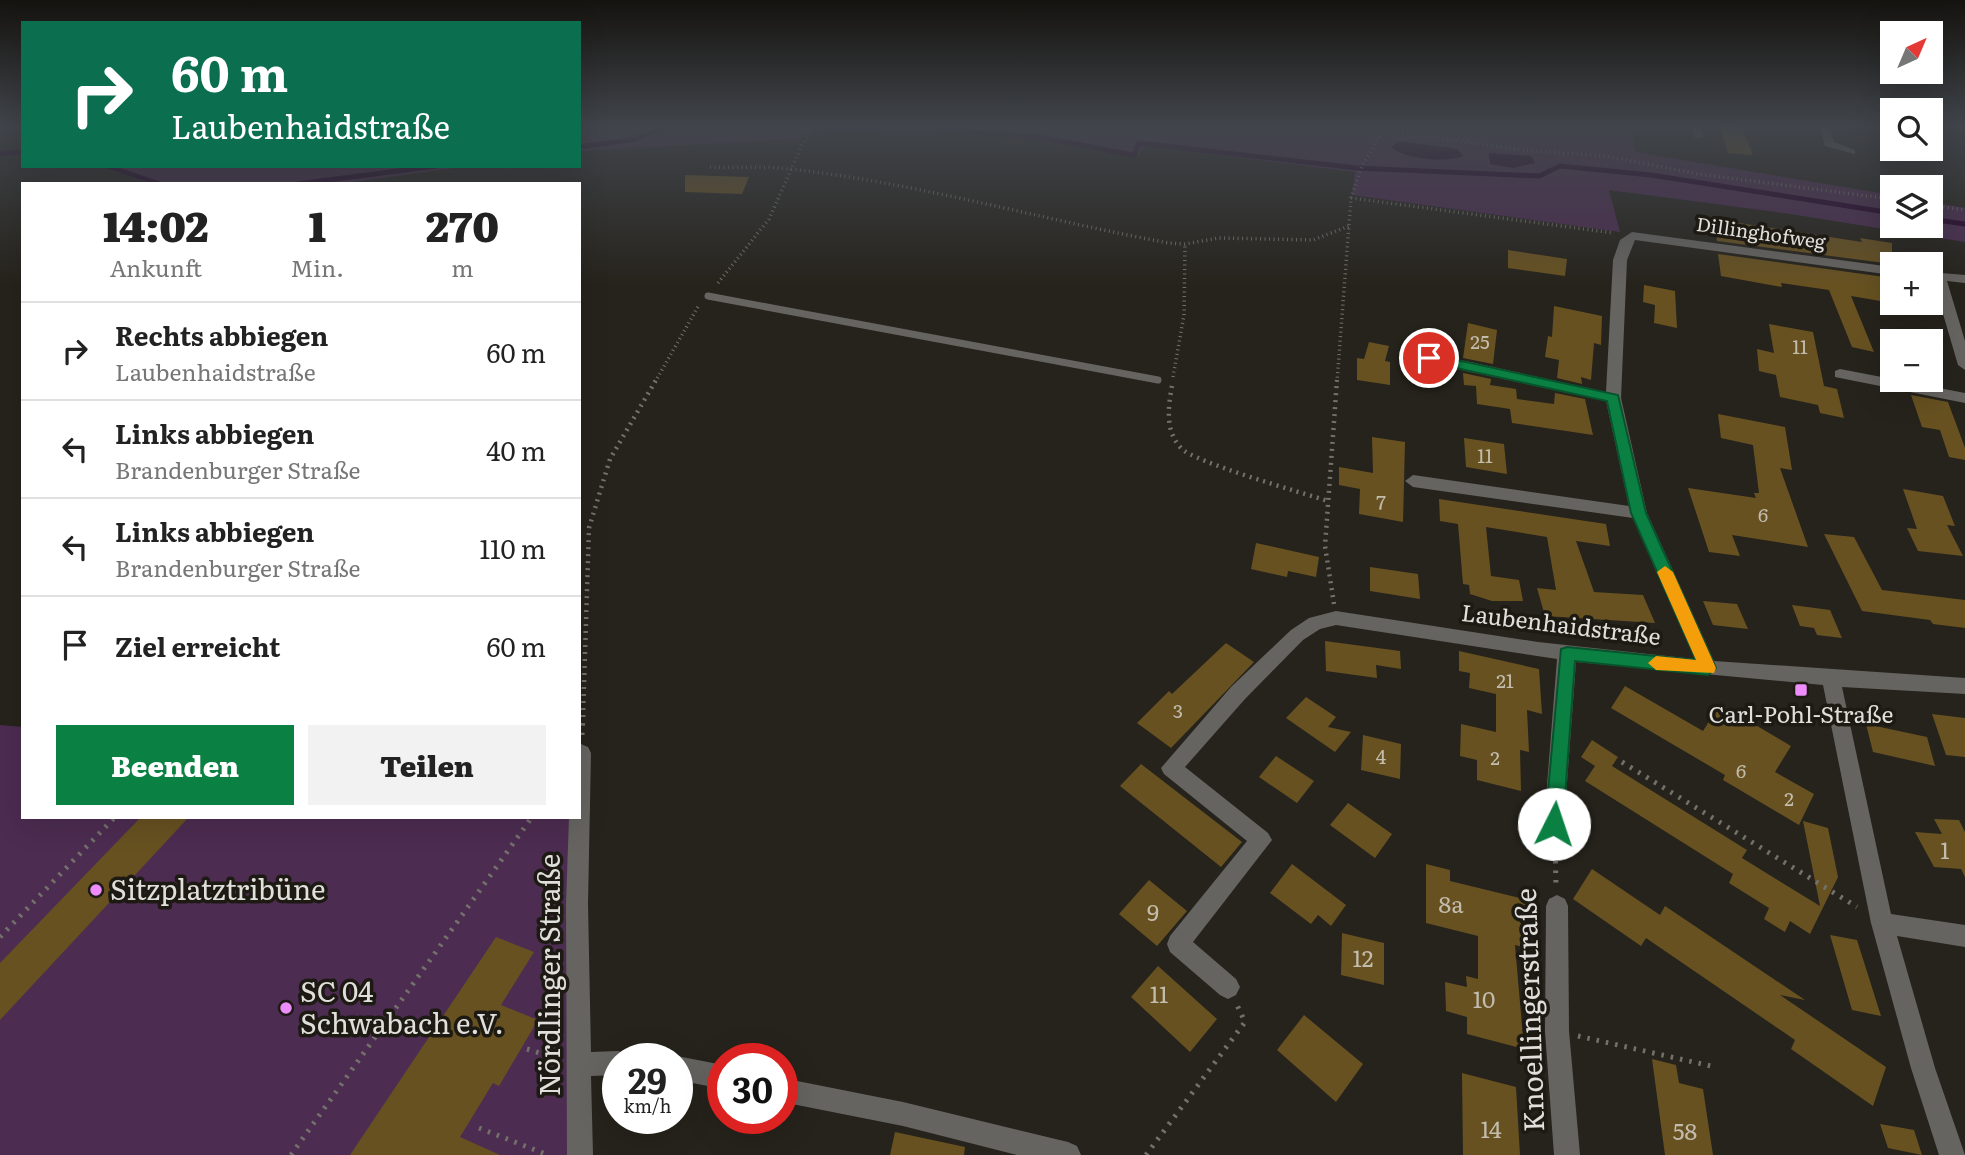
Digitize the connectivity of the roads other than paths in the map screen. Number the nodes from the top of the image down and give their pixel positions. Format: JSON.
{"nodes":[{"id":1,"x":1880,"y":269,"type":"edge"},
{"id":2,"x":1943,"y":278,"type":"edge"},
{"id":3,"x":1965,"y":279,"type":"edge"},
{"id":4,"x":708,"y":296,"type":"road end"},
{"id":5,"x":1943,"y":300,"type":"edge"},
{"id":6,"x":1429,"y":358,"type":"dead end"},
{"id":7,"x":1965,"y":365,"type":"edge"},
{"id":8,"x":1840,"y":374,"type":"dead end"},
{"id":9,"x":1158,"y":380,"type":"dead end"},
{"id":10,"x":1613,"y":398,"type":"junction"},
{"id":11,"x":1965,"y":398,"type":"edge"},
{"id":12,"x":1413,"y":481,"type":"dead end"},
{"id":13,"x":1639,"y":513,"type":"junction"},
{"id":14,"x":1567,"y":653,"type":"junction"},
{"id":15,"x":1708,"y":668,"type":"junction"},
{"id":16,"x":1831,"y":679,"type":"junction"},
{"id":17,"x":1965,"y":686,"type":"edge"},
{"id":18,"x":579,"y":819,"type":"edge"},
{"id":19,"x":1554,"y":824,"type":"road end"},
{"id":20,"x":1557,"y":906,"type":"road end"},
{"id":21,"x":1873,"y":917,"type":"junction"},
{"id":22,"x":1965,"y":936,"type":"edge"},
{"id":23,"x":1228,"y":987,"type":"road end"},
{"id":24,"x":602,"y":1064,"type":"edge"},
{"id":25,"x":580,"y":1065,"type":"junction"},
{"id":26,"x":798,"y":1093,"type":"edge"},
{"id":27,"x":580,"y":1155,"type":"edge"},
{"id":28,"x":1068,"y":1155,"type":"edge"},
{"id":29,"x":1567,"y":1155,"type":"edge"},
{"id":30,"x":1952,"y":1155,"type":"edge"}],
"edges":[{"from":1,"to":10,"type":"street","name":"Dillinghofweg"},
{"from":2,"to":3,"type":"street"},
{"from":4,"to":9,"type":"lane"},
{"from":5,"to":7,"type":"street"},
{"from":6,"to":10,"type":"street"},
{"from":8,"to":11,"type":"street"},
{"from":10,"to":13,"type":"street"},
{"from":12,"to":13,"type":"street"},
{"from":13,"to":15,"type":"street"},
{"from":14,"to":15,"type":"street","name":"Laubenhaidstraße"},
{"from":14,"to":19,"type":"street"},
{"from":14,"to":23,"type":"street","name":"Laubenhaidstraße"},
{"from":15,"to":16,"type":"street","name":"Laubenhaidstraße"},
{"from":16,"to":17,"type":"street","name":"Laubenhaidstraße"},
{"from":16,"to":21,"type":"street"},
{"from":18,"to":25,"type":"street","name":"Nördlinger Straße"},
{"from":20,"to":29,"type":"street","name":"Knoellingerstraße"},
{"from":21,"to":22,"type":"street"},
{"from":21,"to":30,"type":"street"},
{"from":24,"to":25,"type":"street"},
{"from":25,"to":27,"type":"street","name":"Nördlinger Straße"},
{"from":26,"to":28,"type":"street"}]}
